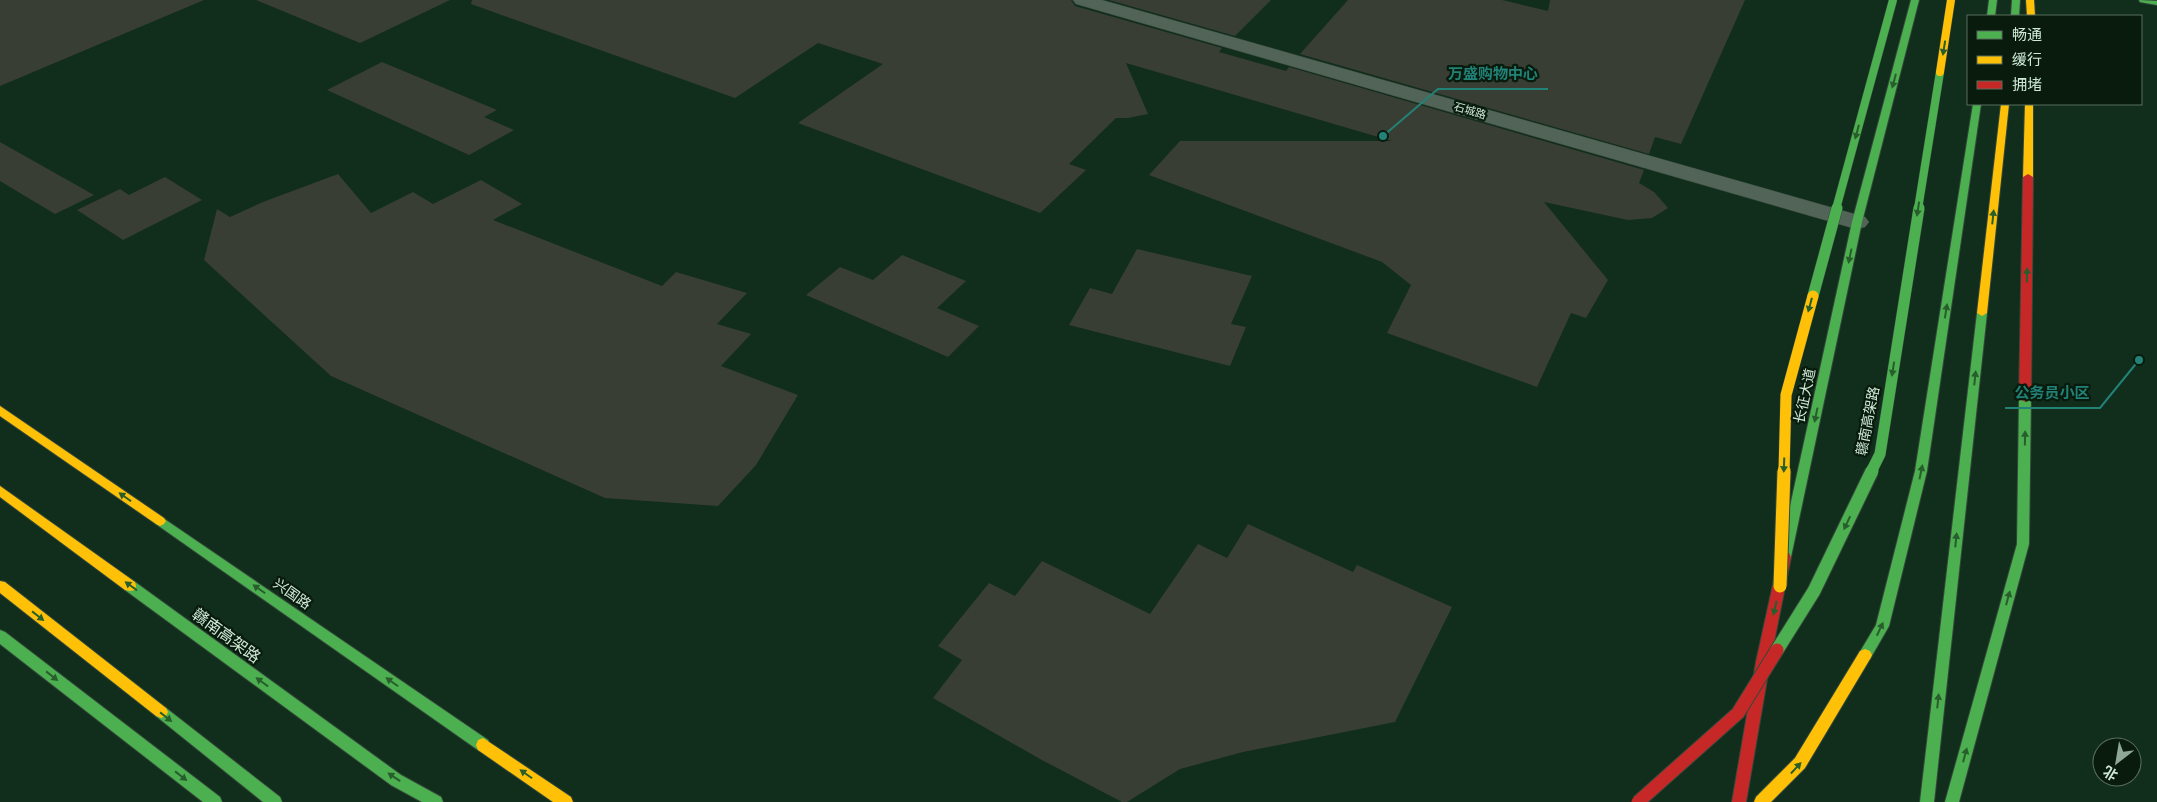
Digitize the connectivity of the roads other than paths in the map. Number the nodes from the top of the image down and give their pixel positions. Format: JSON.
{"nodes":[{"id":1,"x":1082,"y":0,"type":"edge"},
{"id":2,"x":1892,"y":0,"type":"edge"},
{"id":3,"x":1915,"y":0,"type":"edge"},
{"id":4,"x":1951,"y":0,"type":"edge"},
{"id":5,"x":1993,"y":0,"type":"edge"},
{"id":6,"x":2016,"y":0,"type":"edge"},
{"id":7,"x":2030,"y":0,"type":"edge"},
{"id":8,"x":2143,"y":0,"type":"edge"},
{"id":9,"x":2157,"y":3,"type":"edge"},
{"id":10,"x":1991,"y":15,"type":"edge"},
{"id":11,"x":2015,"y":15,"type":"edge"},
{"id":12,"x":2031,"y":15,"type":"edge"},
{"id":13,"x":1977,"y":105,"type":"edge"},
{"id":14,"x":2005,"y":105,"type":"edge"},
{"id":15,"x":2029,"y":105,"type":"edge"},
{"id":16,"x":1857,"y":222,"type":"junction"},
{"id":17,"x":0,"y":410,"type":"edge"},
{"id":18,"x":0,"y":491,"type":"edge"},
{"id":19,"x":0,"y":586,"type":"edge"},
{"id":20,"x":1780,"y":586,"type":"junction"},
{"id":21,"x":0,"y":636,"type":"edge"},
{"id":22,"x":215,"y":802,"type":"edge"},
{"id":23,"x":274,"y":802,"type":"edge"},
{"id":24,"x":436,"y":802,"type":"edge"},
{"id":25,"x":566,"y":802,"type":"edge"},
{"id":26,"x":1638,"y":802,"type":"edge"},
{"id":27,"x":1739,"y":802,"type":"edge"},
{"id":28,"x":1761,"y":802,"type":"edge"},
{"id":29,"x":1927,"y":802,"type":"edge"},
{"id":30,"x":1952,"y":802,"type":"edge"}],
"edges":[{"from":1,"to":16,"type":"street","name":"石城路"},
{"from":2,"to":20,"type":"main road","one_way":true,"bridge":true},
{"from":3,"to":16,"type":"main road","name":"长征大道","one_way":true},
{"from":4,"to":26,"type":"main road","name":"赣南高架路","one_way":true,"bridge":true},
{"from":5,"to":10,"type":"main road"},
{"from":6,"to":11,"type":"main road"},
{"from":7,"to":12,"type":"main road"},
{"from":8,"to":9,"type":"main road"},
{"from":28,"to":13,"type":"main road","one_way":true},
{"from":29,"to":14,"type":"main road","one_way":true},
{"from":30,"to":15,"type":"main road","one_way":true},
{"from":16,"to":20,"type":"main road","name":"长征大道","one_way":true},
{"from":25,"to":17,"type":"main road","name":"兴国路","one_way":true},
{"from":24,"to":18,"type":"main road","name":"赣南高架路","one_way":true},
{"from":19,"to":23,"type":"main road","one_way":true},
{"from":20,"to":27,"type":"main road","name":"长征大道","one_way":true},
{"from":21,"to":22,"type":"main road","one_way":true}]}
